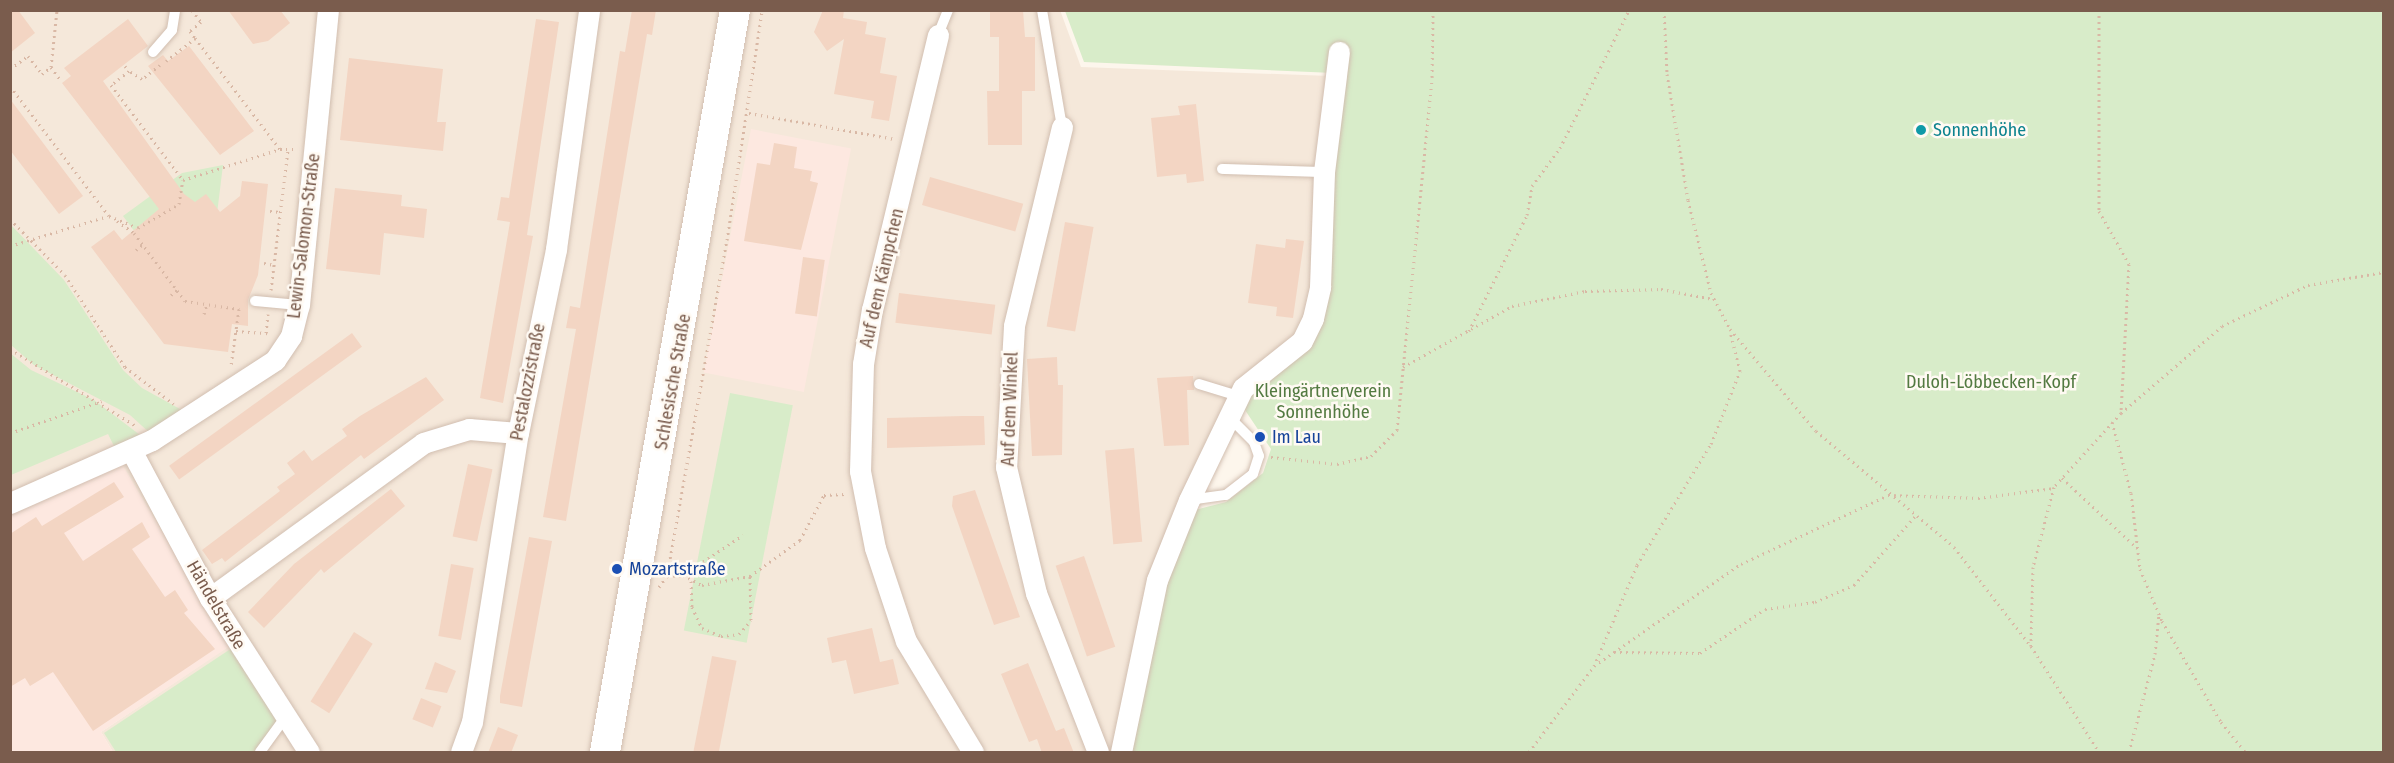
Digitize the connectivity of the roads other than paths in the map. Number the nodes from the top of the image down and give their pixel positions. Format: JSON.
{"nodes":[{"id":1,"x":175,"y":10,"type":"edge"},
{"id":2,"x":328,"y":10,"type":"edge"},
{"id":3,"x":589,"y":10,"type":"edge"},
{"id":4,"x":735,"y":10,"type":"edge"},
{"id":5,"x":948,"y":10,"type":"edge"},
{"id":6,"x":1042,"y":10,"type":"edge"},
{"id":7,"x":938,"y":35,"type":"joint"},
{"id":8,"x":153,"y":52,"type":"dead end"},
{"id":9,"x":1339,"y":52,"type":"dead end"},
{"id":10,"x":1062,"y":127,"type":"joint"},
{"id":11,"x":1222,"y":169,"type":"dead end"},
{"id":12,"x":1324,"y":172,"type":"junction"},
{"id":13,"x":255,"y":301,"type":"dead end"},
{"id":14,"x":299,"y":305,"type":"junction"},
{"id":15,"x":1199,"y":384,"type":"dead end"},
{"id":16,"x":1239,"y":396,"type":"junction"},
{"id":17,"x":1228,"y":416,"type":"junction"},
{"id":18,"x":518,"y":433,"type":"junction"},
{"id":19,"x":132,"y":452,"type":"junction"},
{"id":20,"x":1189,"y":500,"type":"junction"},
{"id":21,"x":10,"y":503,"type":"edge"},
{"id":22,"x":210,"y":598,"type":"junction"},
{"id":23,"x":284,"y":719,"type":"junction"},
{"id":24,"x":260,"y":753,"type":"edge"},
{"id":25,"x":309,"y":753,"type":"edge"},
{"id":26,"x":461,"y":753,"type":"edge"},
{"id":27,"x":605,"y":753,"type":"edge"},
{"id":28,"x":973,"y":753,"type":"edge"},
{"id":29,"x":1098,"y":753,"type":"edge"},
{"id":30,"x":1121,"y":753,"type":"edge"}],
"edges":[{"from":1,"to":8,"type":"lane"},
{"from":2,"to":14,"type":"street","name":"Lewin-Salomon-Straße"},
{"from":3,"to":18,"type":"street","name":"Pestalozzistraße"},
{"from":4,"to":27,"type":"main road","name":"Schlesische Straße"},
{"from":5,"to":7,"type":"lane"},
{"from":6,"to":10,"type":"lane"},
{"from":7,"to":28,"type":"street","name":"Auf dem Kämpchen"},
{"from":9,"to":12,"type":"street"},
{"from":10,"to":29,"type":"street","name":"Auf dem Winkel"},
{"from":11,"to":12,"type":"lane"},
{"from":12,"to":16,"type":"street"},
{"from":13,"to":14,"type":"lane"},
{"from":14,"to":19,"type":"street","name":"Lewin-Salomon-Straße"},
{"from":15,"to":16,"type":"lane"},
{"from":16,"to":17,"type":"street"},
{"from":17,"to":20,"type":"street"},
{"from":17,"to":20,"type":"lane"},
{"from":18,"to":22,"type":"street"},
{"from":18,"to":26,"type":"street","name":"Pestalozzistraße"},
{"from":19,"to":21,"type":"street","name":"Lewin-Salomon-Straße"},
{"from":19,"to":22,"type":"street","name":"Händelstraße"},
{"from":20,"to":30,"type":"street"},
{"from":22,"to":23,"type":"street","name":"Händelstraße"},
{"from":23,"to":24,"type":"lane"},
{"from":23,"to":25,"type":"street","name":"Händelstraße"}]}
